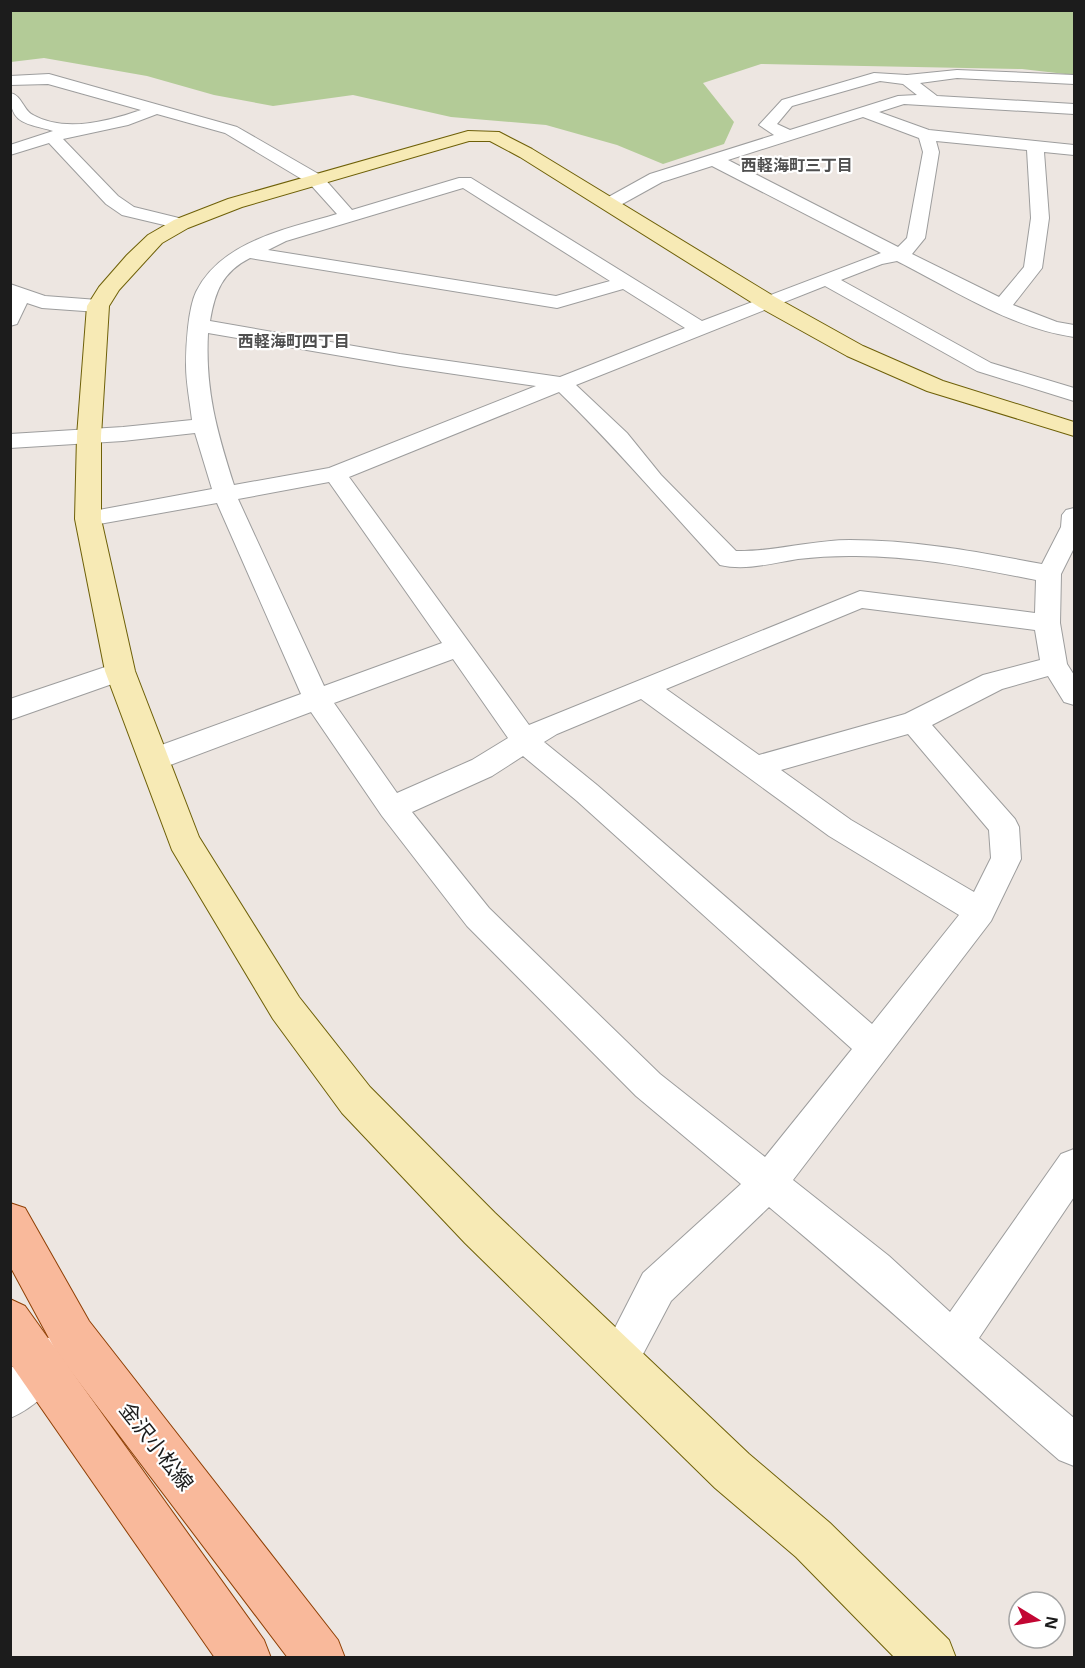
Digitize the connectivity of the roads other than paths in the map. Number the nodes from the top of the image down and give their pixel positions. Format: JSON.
{"nodes":[{"id":1,"x":1074,"y":79,"type":"edge"},
{"id":2,"x":907,"y":80,"type":"junction"},
{"id":3,"x":10,"y":81,"type":"edge"},
{"id":4,"x":10,"y":97,"type":"edge"},
{"id":5,"x":931,"y":99,"type":"junction"},
{"id":6,"x":157,"y":109,"type":"junction"},
{"id":7,"x":1074,"y":109,"type":"edge"},
{"id":8,"x":862,"y":111,"type":"junction"},
{"id":9,"x":70,"y":132,"type":"junction"},
{"id":10,"x":786,"y":135,"type":"junction"},
{"id":11,"x":926,"y":135,"type":"junction"},
{"id":12,"x":52,"y":137,"type":"junction"},
{"id":13,"x":1035,"y":146,"type":"junction"},
{"id":14,"x":10,"y":150,"type":"edge"},
{"id":15,"x":1074,"y":150,"type":"edge"},
{"id":16,"x":714,"y":160,"type":"junction"},
{"id":17,"x":316,"y":180,"type":"junction"},
{"id":18,"x":609,"y":204,"type":"junction"},
{"id":19,"x":349,"y":217,"type":"junction"},
{"id":20,"x":181,"y":224,"type":"junction"},
{"id":21,"x":248,"y":252,"type":"junction"},
{"id":22,"x":897,"y":255,"type":"junction"},
{"id":23,"x":826,"y":279,"type":"junction"},
{"id":24,"x":626,"y":282,"type":"junction"},
{"id":25,"x":16,"y":292,"type":"edge"},
{"id":26,"x":766,"y":302,"type":"junction"},
{"id":27,"x":98,"y":306,"type":"junction"},
{"id":28,"x":1001,"y":307,"type":"junction"},
{"id":29,"x":10,"y":320,"type":"edge"},
{"id":30,"x":199,"y":325,"type":"junction"},
{"id":31,"x":701,"y":329,"type":"junction"},
{"id":32,"x":1074,"y":331,"type":"edge"},
{"id":33,"x":563,"y":384,"type":"junction"},
{"id":34,"x":1074,"y":395,"type":"edge"},
{"id":35,"x":204,"y":425,"type":"junction"},
{"id":36,"x":1074,"y":429,"type":"edge"},
{"id":37,"x":89,"y":436,"type":"junction"},
{"id":38,"x":10,"y":441,"type":"edge"},
{"id":39,"x":335,"y":474,"type":"junction"},
{"id":40,"x":225,"y":495,"type":"junction"},
{"id":41,"x":87,"y":519,"type":"junction"},
{"id":42,"x":1074,"y":523,"type":"edge"},
{"id":43,"x":1049,"y":574,"type":"junction"},
{"id":44,"x":1047,"y":623,"type":"junction"},
{"id":45,"x":460,"y":646,"type":"junction"},
{"id":46,"x":1054,"y":665,"type":"junction"},
{"id":47,"x":120,"y":671,"type":"junction"},
{"id":48,"x":645,"y":688,"type":"junction"},
{"id":49,"x":1074,"y":694,"type":"edge"},
{"id":50,"x":318,"y":699,"type":"junction"},
{"id":51,"x":10,"y":710,"type":"edge"},
{"id":52,"x":914,"y":722,"type":"junction"},
{"id":53,"x":526,"y":741,"type":"junction"},
{"id":54,"x":155,"y":759,"type":"junction"},
{"id":55,"x":755,"y":768,"type":"junction"},
{"id":56,"x":392,"y":808,"type":"junction"},
{"id":57,"x":980,"y":912,"type":"junction"},
{"id":58,"x":874,"y":1047,"type":"junction"},
{"id":59,"x":1074,"y":1166,"type":"edge"},
{"id":60,"x":767,"y":1184,"type":"junction"},
{"id":61,"x":10,"y":1223,"type":"edge"},
{"id":62,"x":10,"y":1321,"type":"edge"},
{"id":63,"x":953,"y":1342,"type":"junction"},
{"id":64,"x":619,"y":1359,"type":"junction"},
{"id":65,"x":42,"y":1367,"type":"edge"},
{"id":66,"x":1074,"y":1445,"type":"edge"},
{"id":67,"x":246,"y":1658,"type":"edge"},
{"id":68,"x":321,"y":1658,"type":"edge"},
{"id":69,"x":931,"y":1658,"type":"edge"}],
"edges":[{"from":1,"to":2,"type":"street"},
{"from":2,"to":5,"type":"street"},
{"from":2,"to":10,"type":"street"},
{"from":3,"to":6,"type":"street"},
{"from":4,"to":9,"type":"street"},
{"from":5,"to":7,"type":"street"},
{"from":5,"to":8,"type":"street"},
{"from":6,"to":9,"type":"street"},
{"from":6,"to":17,"type":"street"},
{"from":8,"to":10,"type":"street"},
{"from":8,"to":11,"type":"street"},
{"from":9,"to":12,"type":"street"},
{"from":10,"to":16,"type":"street"},
{"from":11,"to":13,"type":"street"},
{"from":11,"to":22,"type":"street"},
{"from":12,"to":14,"type":"street"},
{"from":12,"to":20,"type":"street"},
{"from":13,"to":15,"type":"street"},
{"from":13,"to":28,"type":"street"},
{"from":16,"to":18,"type":"street"},
{"from":16,"to":22,"type":"street"},
{"from":17,"to":18,"type":"street"},
{"from":17,"to":19,"type":"street"},
{"from":17,"to":20,"type":"street"},
{"from":18,"to":26,"type":"street"},
{"from":19,"to":21,"type":"street"},
{"from":19,"to":24,"type":"street"},
{"from":20,"to":27,"type":"street"},
{"from":21,"to":24,"type":"street"},
{"from":21,"to":30,"type":"street"},
{"from":22,"to":23,"type":"street"},
{"from":22,"to":28,"type":"street"},
{"from":23,"to":26,"type":"street"},
{"from":23,"to":34,"type":"street"},
{"from":24,"to":31,"type":"street"},
{"from":25,"to":27,"type":"street"},
{"from":25,"to":29,"type":"street"},
{"from":26,"to":31,"type":"street"},
{"from":26,"to":36,"type":"street"},
{"from":27,"to":37,"type":"street"},
{"from":28,"to":32,"type":"street"},
{"from":30,"to":33,"type":"street"},
{"from":30,"to":35,"type":"street"},
{"from":31,"to":33,"type":"street"},
{"from":33,"to":39,"type":"street"},
{"from":33,"to":43,"type":"street"},
{"from":35,"to":37,"type":"street"},
{"from":35,"to":40,"type":"street"},
{"from":37,"to":38,"type":"street"},
{"from":37,"to":41,"type":"street"},
{"from":39,"to":40,"type":"street"},
{"from":39,"to":45,"type":"street"},
{"from":40,"to":41,"type":"street"},
{"from":40,"to":50,"type":"street"},
{"from":41,"to":47,"type":"street"},
{"from":42,"to":43,"type":"street"},
{"from":43,"to":44,"type":"street"},
{"from":44,"to":46,"type":"street"},
{"from":44,"to":48,"type":"street"},
{"from":45,"to":50,"type":"street"},
{"from":45,"to":53,"type":"street"},
{"from":46,"to":49,"type":"street"},
{"from":46,"to":52,"type":"street"},
{"from":47,"to":51,"type":"street"},
{"from":47,"to":54,"type":"street"},
{"from":48,"to":53,"type":"street"},
{"from":48,"to":55,"type":"street"},
{"from":50,"to":54,"type":"street"},
{"from":50,"to":56,"type":"street"},
{"from":52,"to":55,"type":"street"},
{"from":52,"to":57,"type":"street"},
{"from":53,"to":56,"type":"street"},
{"from":53,"to":58,"type":"street"},
{"from":54,"to":64,"type":"street"},
{"from":55,"to":57,"type":"street"},
{"from":56,"to":60,"type":"street"},
{"from":57,"to":58,"type":"street"},
{"from":58,"to":60,"type":"street"},
{"from":59,"to":63,"type":"street"},
{"from":60,"to":63,"type":"street"},
{"from":60,"to":64,"type":"street"},
{"from":61,"to":65,"type":"main road","name":"金沢小松線"},
{"from":62,"to":65,"type":"main road","name":"金沢小松線"},
{"from":63,"to":66,"type":"street"},
{"from":64,"to":69,"type":"street"},
{"from":65,"to":67,"type":"main road","name":"金沢小松線"},
{"from":65,"to":68,"type":"main road","name":"金沢小松線"}]}
